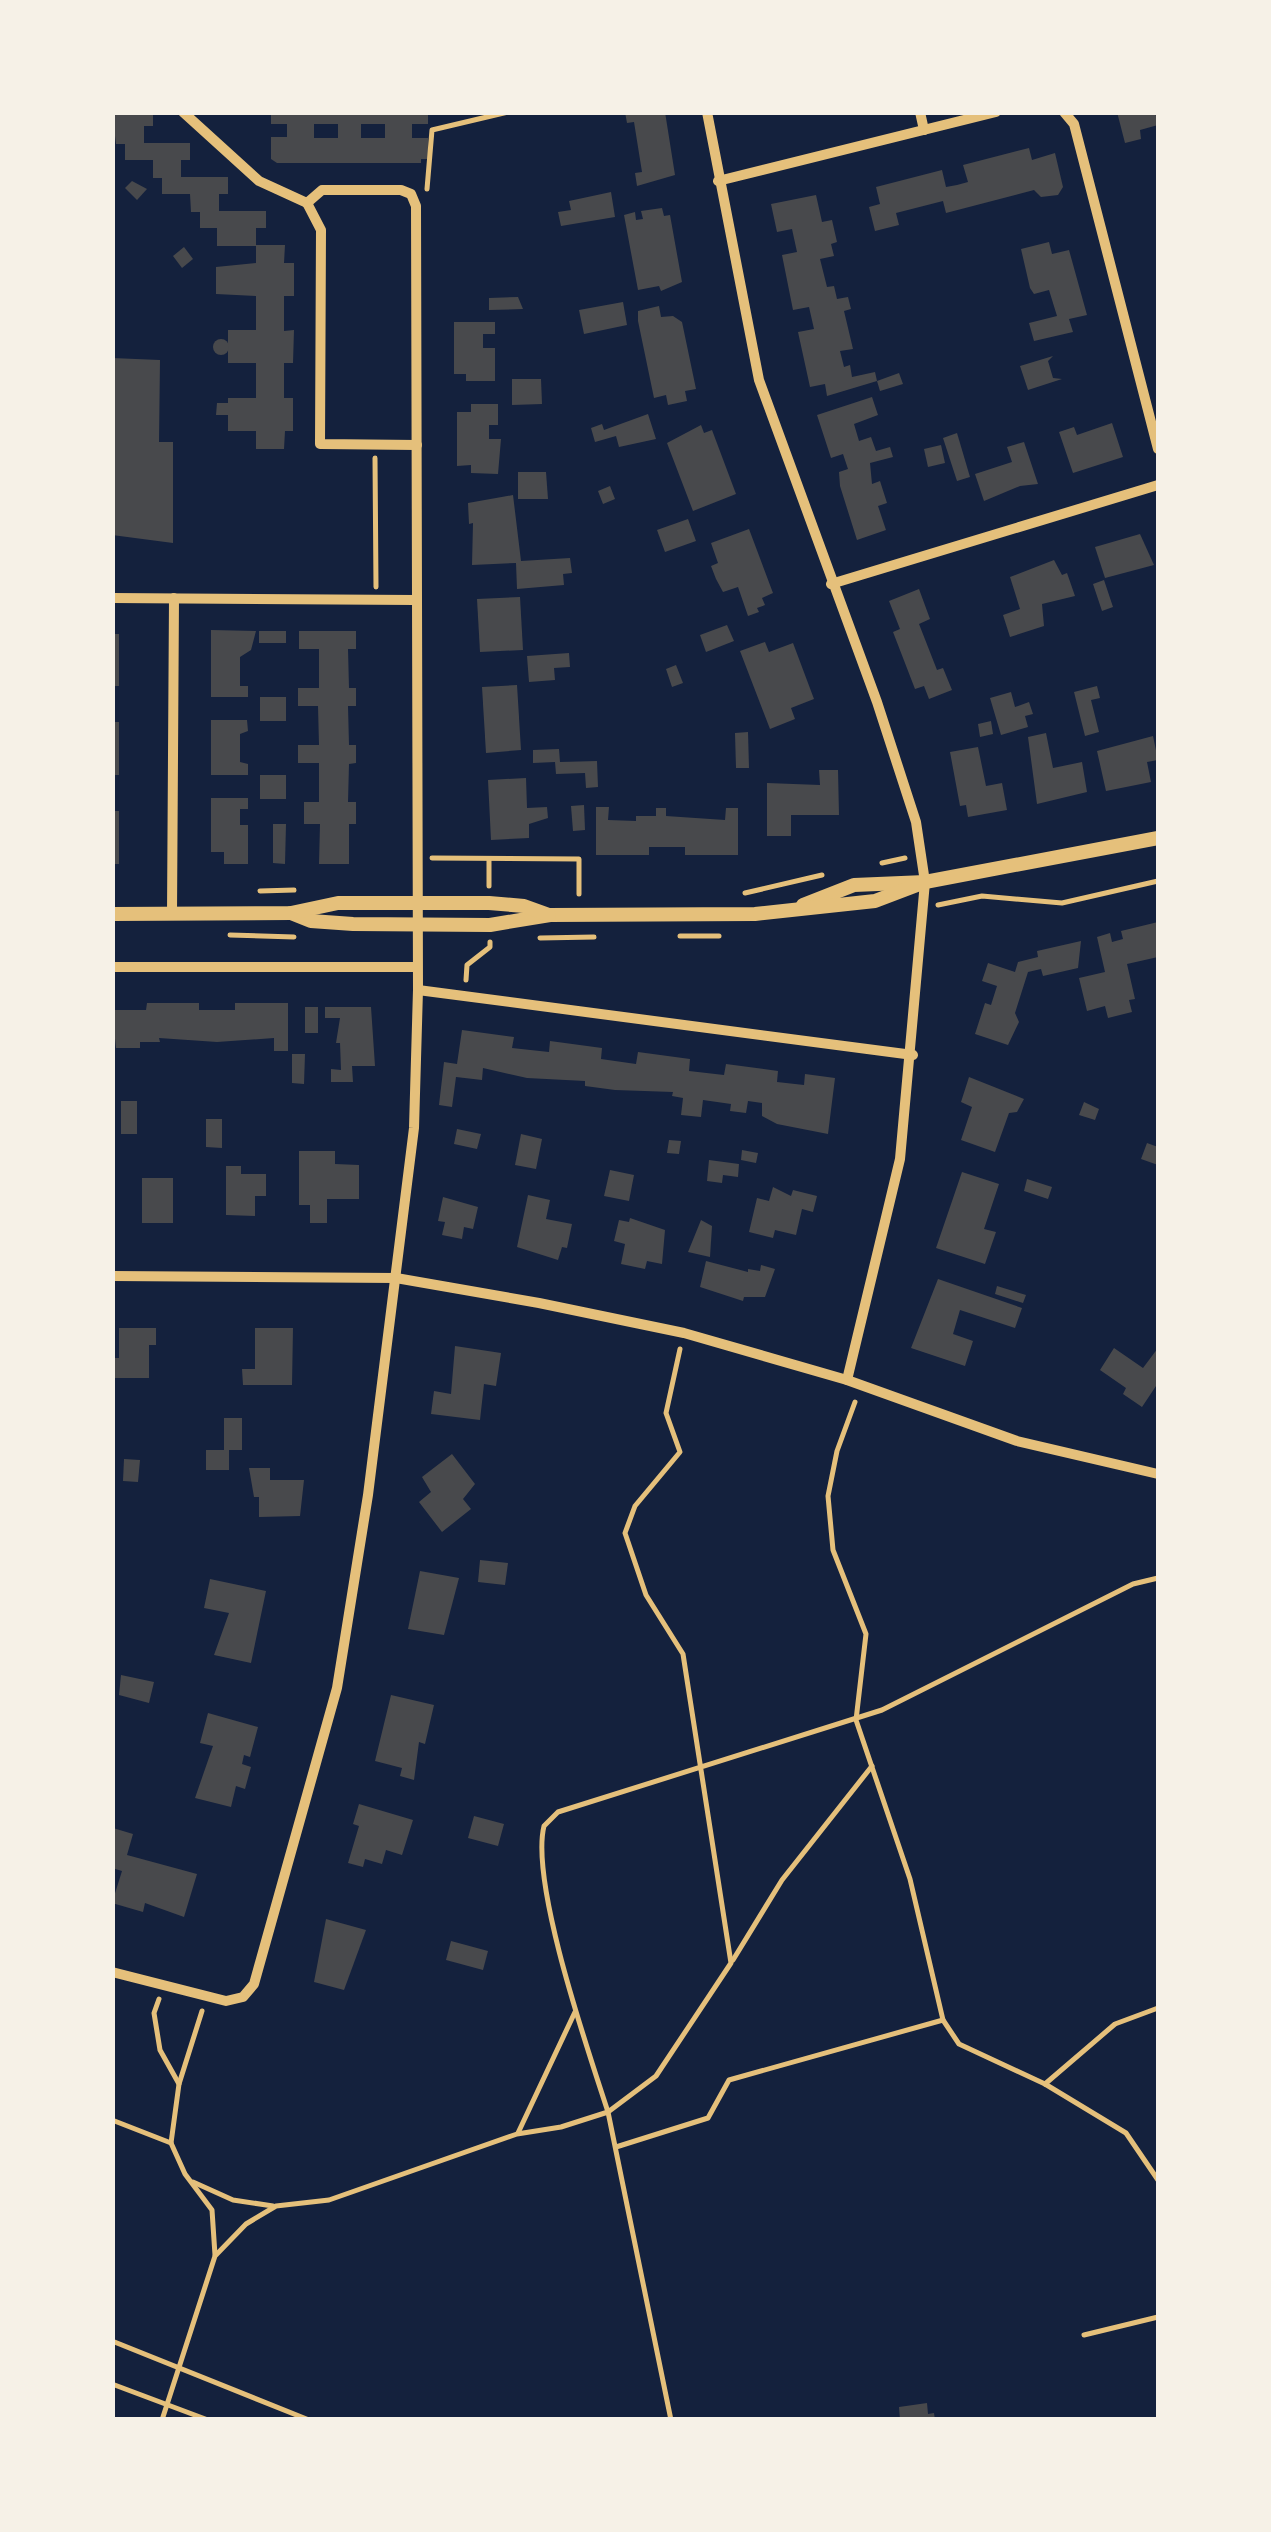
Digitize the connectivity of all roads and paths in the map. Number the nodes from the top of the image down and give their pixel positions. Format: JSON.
{"nodes":[{"id":1,"x":183,"y":112,"type":"edge"},
{"id":2,"x":508,"y":112,"type":"edge"},
{"id":3,"x":707,"y":112,"type":"edge"},
{"id":4,"x":920,"y":112,"type":"edge"},
{"id":5,"x":996,"y":112,"type":"edge"},
{"id":6,"x":1064,"y":112,"type":"edge"},
{"id":7,"x":924,"y":130,"type":"junction"},
{"id":8,"x":718,"y":181,"type":"junction"},
{"id":9,"x":308,"y":203,"type":"junction"},
{"id":10,"x":416,"y":206,"type":"junction"},
{"id":11,"x":376,"y":445,"type":"junction"},
{"id":12,"x":417,"y":445,"type":"junction"},
{"id":13,"x":1158,"y":449,"type":"edge"},
{"id":14,"x":1158,"y":486,"type":"edge"},
{"id":15,"x":832,"y":584,"type":"junction"},
{"id":16,"x":112,"y":598,"type":"edge"},
{"id":17,"x":174,"y":598,"type":"junction"},
{"id":18,"x":376,"y":600,"type":"junction"},
{"id":19,"x":415,"y":600,"type":"junction"},
{"id":20,"x":1158,"y":838,"type":"edge"},
{"id":21,"x":415,"y":858,"type":"junction"},
{"id":22,"x":925,"y":882,"type":"junction"},
{"id":23,"x":578,"y":894,"type":"dead end"},
{"id":24,"x":415,"y":903,"type":"junction"},
{"id":25,"x":291,"y":913,"type":"junction"},
{"id":26,"x":112,"y":914,"type":"edge"},
{"id":27,"x":172,"y":914,"type":"junction"},
{"id":28,"x":550,"y":915,"type":"junction"},
{"id":29,"x":415,"y":924,"type":"junction"},
{"id":30,"x":112,"y":967,"type":"edge"},
{"id":31,"x":415,"y":968,"type":"junction"},
{"id":32,"x":418,"y":990,"type":"junction"},
{"id":33,"x":912,"y":1055,"type":"junction"},
{"id":34,"x":112,"y":1276,"type":"edge"},
{"id":35,"x":396,"y":1278,"type":"junction"},
{"id":36,"x":684,"y":1334,"type":"junction"},
{"id":37,"x":846,"y":1380,"type":"junction"},
{"id":38,"x":860,"y":1385,"type":"junction"},
{"id":39,"x":1158,"y":1474,"type":"edge"},
{"id":40,"x":1158,"y":1578,"type":"edge"},
{"id":41,"x":856,"y":1720,"type":"junction"},
{"id":42,"x":873,"y":1765,"type":"junction"},
{"id":43,"x":698,"y":1766,"type":"junction"},
{"id":44,"x":731,"y":1963,"type":"junction"},
{"id":45,"x":112,"y":1972,"type":"edge"},
{"id":46,"x":162,"y":1987,"type":"junction"},
{"id":47,"x":206,"y":1998,"type":"junction"},
{"id":48,"x":1158,"y":2008,"type":"edge"},
{"id":49,"x":576,"y":2009,"type":"junction"},
{"id":50,"x":943,"y":2020,"type":"junction"},
{"id":51,"x":179,"y":2084,"type":"junction"},
{"id":52,"x":1044,"y":2084,"type":"junction"},
{"id":53,"x":608,"y":2112,"type":"junction"},
{"id":54,"x":112,"y":2120,"type":"edge"},
{"id":55,"x":517,"y":2134,"type":"junction"},
{"id":56,"x":171,"y":2143,"type":"junction"},
{"id":57,"x":616,"y":2147,"type":"junction"},
{"id":58,"x":190,"y":2180,"type":"junction"},
{"id":59,"x":1158,"y":2180,"type":"edge"},
{"id":60,"x":276,"y":2206,"type":"junction"},
{"id":61,"x":215,"y":2256,"type":"junction"},
{"id":62,"x":1158,"y":2317,"type":"edge"},
{"id":63,"x":1084,"y":2335,"type":"dead end"},
{"id":64,"x":112,"y":2341,"type":"edge"},
{"id":65,"x":177,"y":2367,"type":"junction"},
{"id":66,"x":112,"y":2384,"type":"edge"},
{"id":67,"x":166,"y":2404,"type":"junction"},
{"id":68,"x":162,"y":2420,"type":"edge"},
{"id":69,"x":208,"y":2420,"type":"edge"},
{"id":70,"x":309,"y":2420,"type":"edge"},
{"id":71,"x":672,"y":2420,"type":"edge"}],
"edges":[{"from":1,"to":9,"type":"street"},
{"from":2,"to":10,"type":"path"},
{"from":3,"to":8,"type":"street"},
{"from":4,"to":7,"type":"street"},
{"from":5,"to":7,"type":"street"},
{"from":6,"to":13,"type":"street"},
{"from":7,"to":8,"type":"street"},
{"from":8,"to":15,"type":"street"},
{"from":9,"to":10,"type":"street"},
{"from":9,"to":11,"type":"street"},
{"from":10,"to":12,"type":"street"},
{"from":11,"to":12,"type":"street"},
{"from":11,"to":18,"type":"path"},
{"from":12,"to":19,"type":"street"},
{"from":14,"to":15,"type":"street"},
{"from":15,"to":22,"type":"street"},
{"from":16,"to":17,"type":"street"},
{"from":17,"to":18,"type":"street"},
{"from":17,"to":27,"type":"street"},
{"from":18,"to":19,"type":"street"},
{"from":19,"to":21,"type":"street"},
{"from":20,"to":22,"type":"street"},
{"from":21,"to":23,"type":"path"},
{"from":21,"to":24,"type":"street"},
{"from":22,"to":28,"type":"street"},
{"from":22,"to":33,"type":"street"},
{"from":24,"to":25,"type":"street"},
{"from":24,"to":28,"type":"street"},
{"from":24,"to":29,"type":"street"},
{"from":25,"to":27,"type":"street"},
{"from":25,"to":29,"type":"street"},
{"from":26,"to":27,"type":"street"},
{"from":28,"to":29,"type":"street"},
{"from":29,"to":31,"type":"street"},
{"from":30,"to":31,"type":"street"},
{"from":31,"to":32,"type":"street"},
{"from":32,"to":33,"type":"street"},
{"from":32,"to":35,"type":"street"},
{"from":33,"to":37,"type":"street"},
{"from":34,"to":35,"type":"street"},
{"from":35,"to":36,"type":"street"},
{"from":35,"to":47,"type":"street"},
{"from":36,"to":37,"type":"street"},
{"from":36,"to":43,"type":"path"},
{"from":37,"to":38,"type":"street"},
{"from":38,"to":39,"type":"street"},
{"from":38,"to":41,"type":"path"},
{"from":40,"to":41,"type":"path"},
{"from":41,"to":42,"type":"path"},
{"from":41,"to":43,"type":"path"},
{"from":42,"to":44,"type":"path"},
{"from":42,"to":50,"type":"path"},
{"from":43,"to":44,"type":"path"},
{"from":43,"to":49,"type":"path"},
{"from":44,"to":53,"type":"path"},
{"from":45,"to":46,"type":"street"},
{"from":46,"to":47,"type":"street"},
{"from":46,"to":51,"type":"path"},
{"from":47,"to":51,"type":"path"},
{"from":48,"to":52,"type":"path"},
{"from":49,"to":53,"type":"path"},
{"from":49,"to":55,"type":"path"},
{"from":50,"to":52,"type":"path"},
{"from":50,"to":57,"type":"path"},
{"from":51,"to":56,"type":"path"},
{"from":52,"to":59,"type":"path"},
{"from":53,"to":55,"type":"path"},
{"from":53,"to":57,"type":"path"},
{"from":54,"to":56,"type":"path"},
{"from":55,"to":60,"type":"path"},
{"from":56,"to":58,"type":"path"},
{"from":57,"to":71,"type":"path"},
{"from":58,"to":60,"type":"path"},
{"from":58,"to":61,"type":"path"},
{"from":60,"to":61,"type":"path"},
{"from":61,"to":65,"type":"path"},
{"from":62,"to":63,"type":"path"},
{"from":64,"to":65,"type":"path"},
{"from":65,"to":67,"type":"path"},
{"from":65,"to":70,"type":"path"},
{"from":66,"to":67,"type":"path"},
{"from":67,"to":68,"type":"path"},
{"from":67,"to":69,"type":"path"}]}
